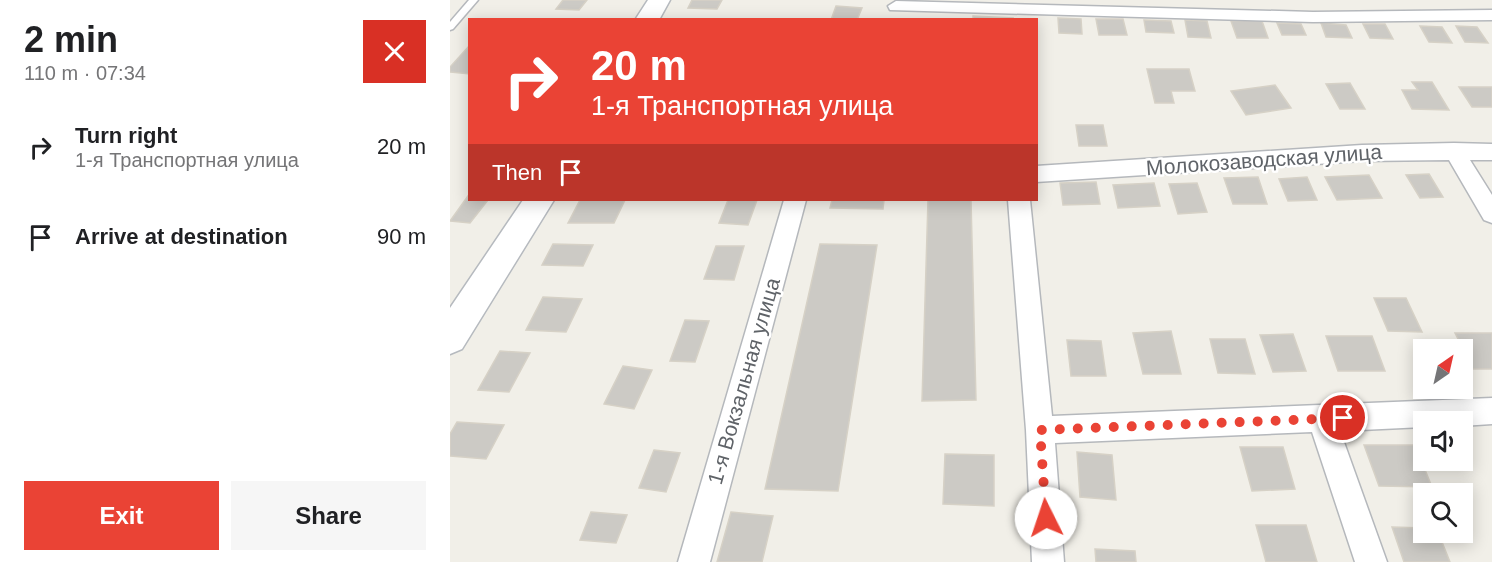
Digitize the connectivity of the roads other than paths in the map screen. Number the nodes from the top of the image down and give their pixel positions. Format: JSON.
{"nodes":[{"id":1,"x":474,"y":0,"type":"edge"},
{"id":2,"x":658,"y":0,"type":"edge"},
{"id":3,"x":1305,"y":0,"type":"edge"},
{"id":4,"x":1462,"y":0,"type":"edge"},
{"id":5,"x":1133,"y":6,"type":"edge"},
{"id":6,"x":895,"y":8,"type":"edge"},
{"id":7,"x":1472,"y":14,"type":"junction"},
{"id":8,"x":1492,"y":15,"type":"edge"},
{"id":9,"x":1313,"y":17,"type":"junction"},
{"id":10,"x":648,"y":18,"type":"edge"},
{"id":11,"x":450,"y":27,"type":"edge"},
{"id":12,"x":1454,"y":151,"type":"junction"},
{"id":13,"x":1492,"y":152,"type":"edge"},
{"id":14,"x":1038,"y":174,"type":"edge"},
{"id":15,"x":538,"y":201,"type":"edge"},
{"id":16,"x":795,"y":201,"type":"edge"},
{"id":17,"x":1019,"y":201,"type":"edge"},
{"id":18,"x":1492,"y":214,"type":"edge"},
{"id":19,"x":450,"y":338,"type":"edge"},
{"id":20,"x":1492,"y":411,"type":"edge"},
{"id":21,"x":1322,"y":418,"type":"junction"},
{"id":22,"x":1040,"y":430,"type":"junction"},
{"id":23,"x":694,"y":562,"type":"edge"},
{"id":24,"x":1048,"y":562,"type":"edge"},
{"id":25,"x":1371,"y":562,"type":"edge"}],
"edges":[{"from":1,"to":11,"type":"lane"},
{"from":2,"to":10,"type":"street"},
{"from":3,"to":9,"type":"street"},
{"from":4,"to":7,"type":"street"},
{"from":5,"to":6,"type":"street"},
{"from":5,"to":9,"type":"street"},
{"from":7,"to":8,"type":"street"},
{"from":7,"to":9,"type":"street"},
{"from":12,"to":13,"type":"street","name":"Молокозаводская улица"},
{"from":12,"to":14,"type":"street","name":"Молокозаводская улица"},
{"from":12,"to":18,"type":"street"},
{"from":15,"to":19,"type":"street"},
{"from":16,"to":23,"type":"street","name":"1-я Вокзальная улица"},
{"from":17,"to":22,"type":"street"},
{"from":20,"to":21,"type":"street"},
{"from":21,"to":22,"type":"street"},
{"from":21,"to":25,"type":"street"},
{"from":22,"to":24,"type":"street"}]}
